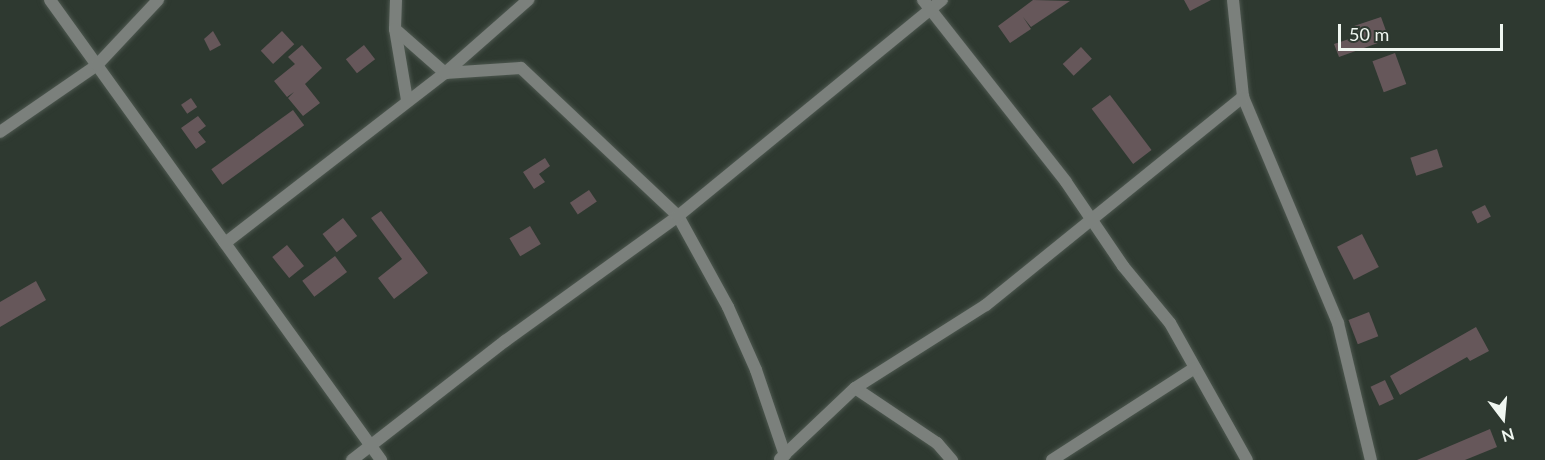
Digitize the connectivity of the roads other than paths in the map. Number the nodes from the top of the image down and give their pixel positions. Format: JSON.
{"nodes":[{"id":1,"x":50,"y":0,"type":"edge"},
{"id":2,"x":158,"y":0,"type":"edge"},
{"id":3,"x":396,"y":0,"type":"edge"},
{"id":4,"x":528,"y":0,"type":"edge"},
{"id":5,"x":942,"y":0,"type":"edge"},
{"id":6,"x":1233,"y":0,"type":"edge"},
{"id":7,"x":927,"y":4,"type":"edge"},
{"id":8,"x":395,"y":28,"type":"junction"},
{"id":9,"x":97,"y":65,"type":"junction"},
{"id":10,"x":445,"y":73,"type":"junction"},
{"id":11,"x":1244,"y":97,"type":"junction"},
{"id":12,"x":407,"y":100,"type":"junction"},
{"id":13,"x":0,"y":132,"type":"edge"},
{"id":14,"x":678,"y":216,"type":"junction"},
{"id":15,"x":1090,"y":218,"type":"junction"},
{"id":16,"x":225,"y":243,"type":"junction"},
{"id":17,"x":1195,"y":368,"type":"junction"},
{"id":18,"x":855,"y":388,"type":"junction"},
{"id":19,"x":371,"y":445,"type":"junction"},
{"id":20,"x":782,"y":458,"type":"edge"},
{"id":21,"x":352,"y":460,"type":"edge"},
{"id":22,"x":381,"y":460,"type":"edge"},
{"id":23,"x":952,"y":460,"type":"edge"},
{"id":24,"x":1052,"y":460,"type":"edge"},
{"id":25,"x":1247,"y":460,"type":"edge"},
{"id":26,"x":1371,"y":460,"type":"edge"}],
"edges":[{"from":1,"to":9,"type":"street"},
{"from":2,"to":9,"type":"street"},
{"from":3,"to":8,"type":"street"},
{"from":4,"to":10,"type":"street"},
{"from":5,"to":7,"type":"street"},
{"from":6,"to":11,"type":"street"},
{"from":7,"to":14,"type":"street"},
{"from":7,"to":15,"type":"street"},
{"from":8,"to":10,"type":"street"},
{"from":8,"to":12,"type":"street"},
{"from":9,"to":13,"type":"street"},
{"from":9,"to":16,"type":"street"},
{"from":10,"to":12,"type":"street"},
{"from":10,"to":14,"type":"street"},
{"from":11,"to":15,"type":"street"},
{"from":11,"to":26,"type":"street"},
{"from":12,"to":16,"type":"street"},
{"from":14,"to":19,"type":"street"},
{"from":14,"to":20,"type":"street"},
{"from":15,"to":17,"type":"street"},
{"from":15,"to":18,"type":"street"},
{"from":16,"to":19,"type":"street"},
{"from":17,"to":24,"type":"street"},
{"from":17,"to":25,"type":"street"},
{"from":18,"to":20,"type":"street"},
{"from":18,"to":23,"type":"street"},
{"from":19,"to":21,"type":"street"},
{"from":19,"to":22,"type":"street"}]}
